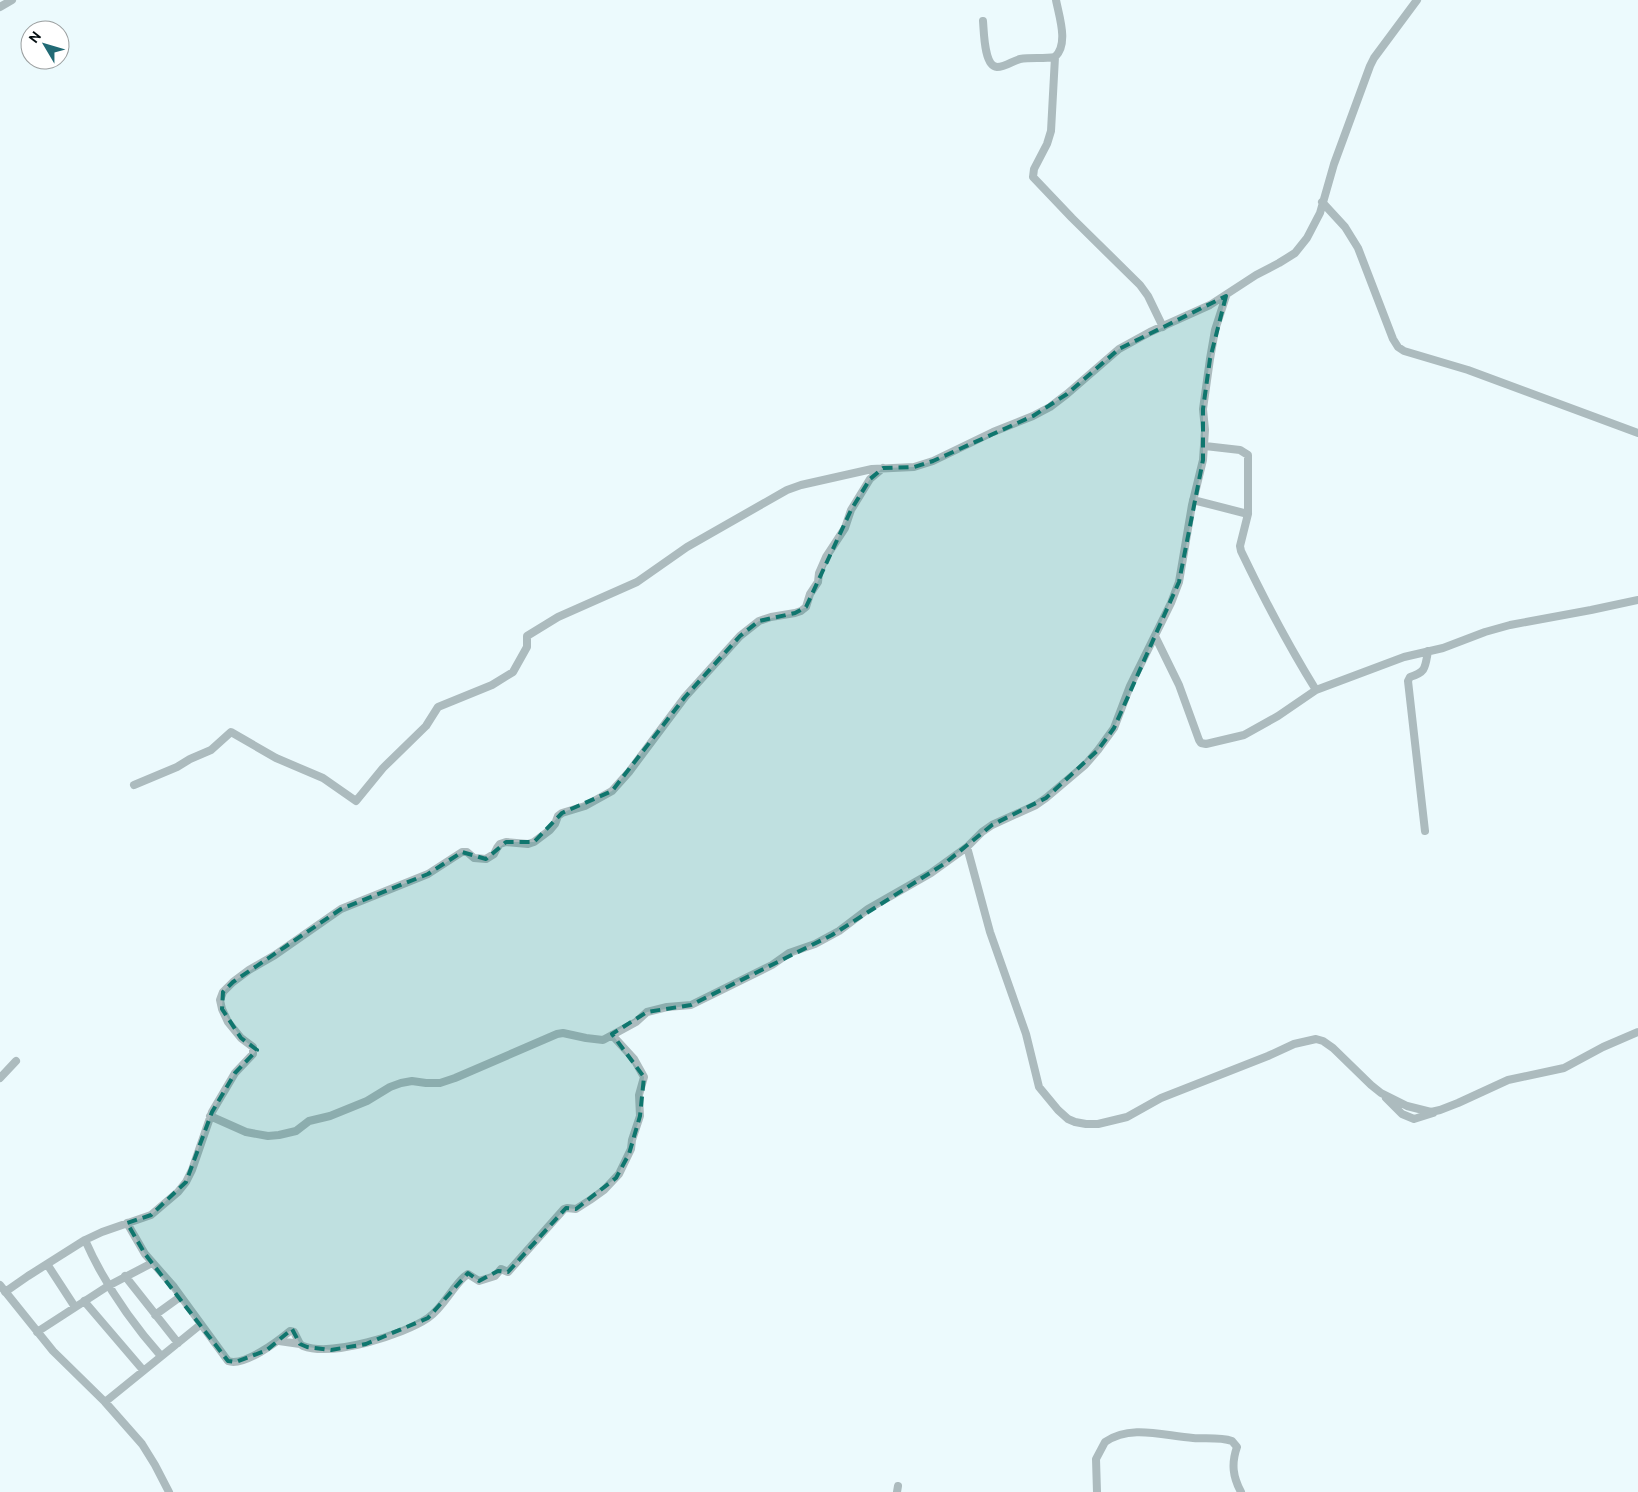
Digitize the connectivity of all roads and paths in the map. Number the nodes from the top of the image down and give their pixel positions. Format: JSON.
{"nodes":[{"id":1,"x":12,"y":0,"type":"edge"},
{"id":2,"x":1056,"y":0,"type":"edge"},
{"id":3,"x":1417,"y":0,"type":"edge"},
{"id":4,"x":0,"y":7,"type":"edge"},
{"id":5,"x":983,"y":21,"type":"dead end"},
{"id":6,"x":1055,"y":56,"type":"junction"},
{"id":7,"x":1322,"y":202,"type":"junction"},
{"id":8,"x":1226,"y":296,"type":"junction"},
{"id":9,"x":1163,"y":327,"type":"junction"},
{"id":10,"x":1638,"y":433,"type":"edge"},
{"id":11,"x":1205,"y":446,"type":"junction"},
{"id":12,"x":883,"y":468,"type":"junction"},
{"id":13,"x":1193,"y":500,"type":"junction"},
{"id":14,"x":1248,"y":514,"type":"junction"},
{"id":15,"x":1638,"y":600,"type":"edge"},
{"id":16,"x":1155,"y":636,"type":"junction"},
{"id":17,"x":1428,"y":651,"type":"junction"},
{"id":18,"x":1316,"y":690,"type":"junction"},
{"id":19,"x":134,"y":785,"type":"dead end"},
{"id":20,"x":1425,"y":831,"type":"dead end"},
{"id":21,"x":966,"y":847,"type":"junction"},
{"id":22,"x":1638,"y":1032,"type":"edge"},
{"id":23,"x":612,"y":1035,"type":"junction"},
{"id":24,"x":16,"y":1061,"type":"dead end"},
{"id":25,"x":0,"y":1078,"type":"edge"},
{"id":26,"x":210,"y":1116,"type":"junction"},
{"id":27,"x":127,"y":1223,"type":"junction"},
{"id":28,"x":85,"y":1240,"type":"junction"},
{"id":29,"x":152,"y":1262,"type":"junction"},
{"id":30,"x":47,"y":1264,"type":"junction"},
{"id":31,"x":125,"y":1276,"type":"junction"},
{"id":32,"x":0,"y":1285,"type":"edge"},
{"id":33,"x":108,"y":1286,"type":"junction"},
{"id":34,"x":6,"y":1292,"type":"junction"},
{"id":35,"x":180,"y":1298,"type":"junction"},
{"id":36,"x":84,"y":1301,"type":"junction"},
{"id":37,"x":75,"y":1307,"type":"junction"},
{"id":38,"x":155,"y":1315,"type":"junction"},
{"id":39,"x":200,"y":1324,"type":"junction"},
{"id":40,"x":37,"y":1332,"type":"junction"},
{"id":41,"x":279,"y":1341,"type":"junction"},
{"id":42,"x":178,"y":1343,"type":"junction"},
{"id":43,"x":300,"y":1344,"type":"junction"},
{"id":44,"x":161,"y":1356,"type":"junction"},
{"id":45,"x":143,"y":1370,"type":"junction"},
{"id":46,"x":105,"y":1402,"type":"junction"},
{"id":47,"x":169,"y":1492,"type":"edge"},
{"id":48,"x":1097,"y":1492,"type":"edge"},
{"id":49,"x":1241,"y":1492,"type":"edge"}],
"edges":[{"from":1,"to":4,"type":"street"},
{"from":2,"to":6,"type":"street"},
{"from":3,"to":7,"type":"street"},
{"from":5,"to":6,"type":"street"},
{"from":6,"to":9,"type":"street"},
{"from":7,"to":8,"type":"street"},
{"from":7,"to":10,"type":"street"},
{"from":8,"to":9,"type":"street"},
{"from":8,"to":11,"type":"street"},
{"from":9,"to":12,"type":"street"},
{"from":11,"to":13,"type":"street"},
{"from":11,"to":14,"type":"street"},
{"from":12,"to":19,"type":"street"},
{"from":12,"to":26,"type":"street"},
{"from":13,"to":14,"type":"street"},
{"from":13,"to":16,"type":"street"},
{"from":14,"to":18,"type":"street"},
{"from":15,"to":17,"type":"street"},
{"from":16,"to":18,"type":"street"},
{"from":16,"to":21,"type":"street"},
{"from":17,"to":18,"type":"street"},
{"from":17,"to":20,"type":"street"},
{"from":21,"to":22,"type":"street"},
{"from":21,"to":23,"type":"street"},
{"from":23,"to":26,"type":"street"},
{"from":23,"to":43,"type":"street"},
{"from":24,"to":25,"type":"street"},
{"from":26,"to":27,"type":"street"},
{"from":27,"to":28,"type":"street"},
{"from":27,"to":29,"type":"street"},
{"from":28,"to":30,"type":"street"},
{"from":28,"to":33,"type":"street"},
{"from":29,"to":31,"type":"street"},
{"from":29,"to":35,"type":"street"},
{"from":30,"to":34,"type":"street"},
{"from":30,"to":37,"type":"street"},
{"from":31,"to":33,"type":"street"},
{"from":31,"to":38,"type":"street"},
{"from":32,"to":34,"type":"street"},
{"from":33,"to":36,"type":"street"},
{"from":33,"to":44,"type":"street"},
{"from":34,"to":40,"type":"street"},
{"from":35,"to":38,"type":"street"},
{"from":35,"to":39,"type":"street"},
{"from":36,"to":37,"type":"street"},
{"from":36,"to":45,"type":"street"},
{"from":37,"to":40,"type":"street"},
{"from":38,"to":42,"type":"street"},
{"from":39,"to":41,"type":"street"},
{"from":39,"to":42,"type":"street"},
{"from":40,"to":46,"type":"street"},
{"from":41,"to":43,"type":"street"},
{"from":41,"to":43,"type":"street"},
{"from":42,"to":44,"type":"street"},
{"from":44,"to":45,"type":"street"},
{"from":45,"to":46,"type":"street"},
{"from":46,"to":47,"type":"street"},
{"from":48,"to":49,"type":"street"}]}
